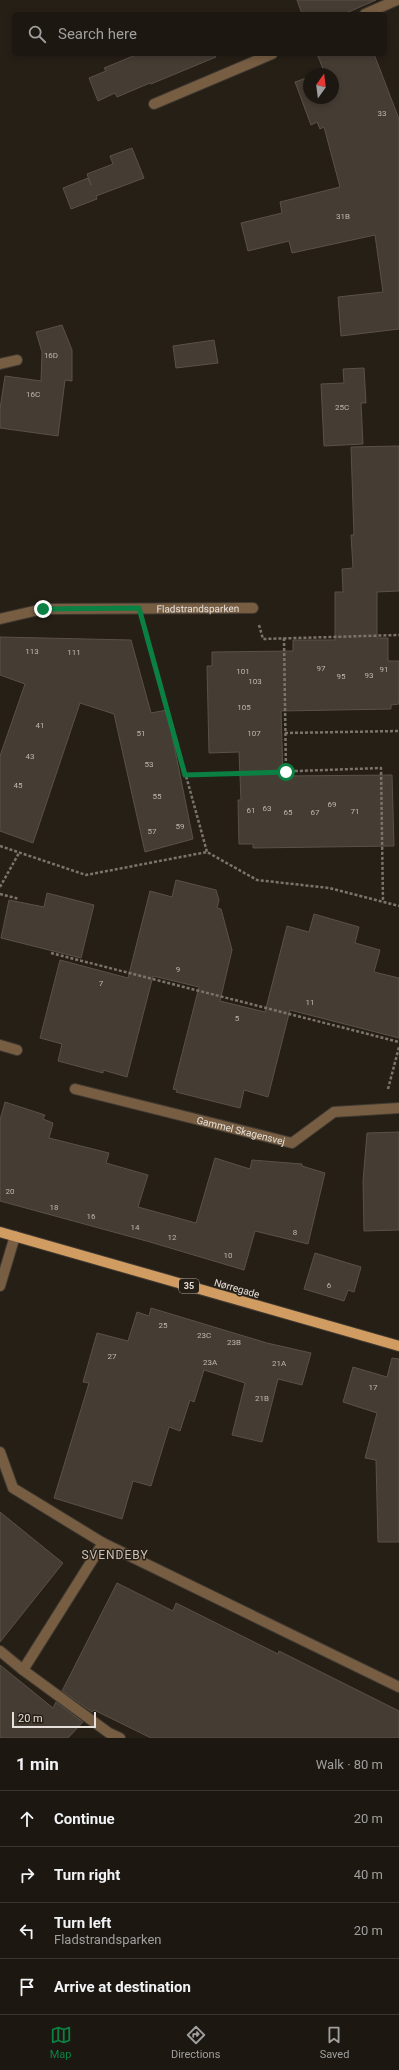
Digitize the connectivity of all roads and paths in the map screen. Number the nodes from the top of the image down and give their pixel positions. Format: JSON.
{"nodes":[{"id":1,"x":397,"y":0,"type":"edge"},
{"id":2,"x":369,"y":12,"type":"edge"},
{"id":3,"x":267,"y":56,"type":"edge"},
{"id":4,"x":154,"y":104,"type":"dead end"},
{"id":5,"x":17,"y":360,"type":"dead end"},
{"id":6,"x":0,"y":364,"type":"edge"},
{"id":7,"x":139,"y":608,"type":"junction"},
{"id":8,"x":253,"y":608,"type":"joint"},
{"id":9,"x":0,"y":619,"type":"edge"},
{"id":10,"x":399,"y":635,"type":"edge"},
{"id":11,"x":284,"y":638,"type":"junction"},
{"id":12,"x":399,"y":731,"type":"edge"},
{"id":13,"x":285,"y":733,"type":"junction"},
{"id":14,"x":286,"y":772,"type":"junction"},
{"id":15,"x":185,"y":775,"type":"junction"},
{"id":16,"x":0,"y":846,"type":"edge"},
{"id":17,"x":207,"y":852,"type":"junction"},
{"id":18,"x":19,"y":853,"type":"junction"},
{"id":19,"x":0,"y":887,"type":"edge"},
{"id":20,"x":0,"y":894,"type":"edge"},
{"id":21,"x":19,"y":899,"type":"dead end"},
{"id":22,"x":383,"y":902,"type":"junction"},
{"id":23,"x":399,"y":906,"type":"edge"},
{"id":24,"x":51,"y":953,"type":"dead end"},
{"id":25,"x":399,"y":1042,"type":"edge"},
{"id":26,"x":0,"y":1045,"type":"edge"},
{"id":27,"x":399,"y":1047,"type":"edge"},
{"id":28,"x":17,"y":1050,"type":"dead end"},
{"id":29,"x":75,"y":1089,"type":"dead end"},
{"id":30,"x":399,"y":1108,"type":"edge"},
{"id":31,"x":386,"y":1109,"type":"junction"},
{"id":32,"x":0,"y":1232,"type":"edge"},
{"id":33,"x":15,"y":1236,"type":"junction"},
{"id":34,"x":0,"y":1286,"type":"edge"},
{"id":35,"x":399,"y":1346,"type":"edge"},
{"id":36,"x":0,"y":1452,"type":"edge"},
{"id":37,"x":103,"y":1543,"type":"junction"},
{"id":38,"x":0,"y":1651,"type":"edge"},
{"id":39,"x":23,"y":1670,"type":"junction"},
{"id":40,"x":399,"y":1687,"type":"edge"},
{"id":41,"x":120,"y":1738,"type":"edge"}],
"edges":[{"from":1,"to":2,"type":"street"},
{"from":3,"to":4,"type":"street"},
{"from":5,"to":6,"type":"street"},
{"from":7,"to":8,"type":"street","name":"Fladstrandsparken"},
{"from":7,"to":9,"type":"street","name":"Fladstrandsparken"},
{"from":7,"to":15,"type":"path"},
{"from":8,"to":11,"type":"path"},
{"from":10,"to":11,"type":"path"},
{"from":11,"to":13,"type":"path"},
{"from":12,"to":13,"type":"path"},
{"from":13,"to":14,"type":"path"},
{"from":14,"to":15,"type":"path"},
{"from":14,"to":22,"type":"path"},
{"from":15,"to":17,"type":"path"},
{"from":16,"to":18,"type":"path"},
{"from":17,"to":18,"type":"path"},
{"from":17,"to":22,"type":"path"},
{"from":18,"to":19,"type":"path"},
{"from":20,"to":21,"type":"path"},
{"from":22,"to":23,"type":"path"},
{"from":24,"to":25,"type":"path"},
{"from":26,"to":28,"type":"street"},
{"from":27,"to":31,"type":"path"},
{"from":29,"to":31,"type":"street","name":"Gammel Skagensvej"},
{"from":30,"to":31,"type":"street","name":"Gammel Skagensvej"},
{"from":32,"to":33,"type":"main road","name":"Nørregade","number":"35"},
{"from":33,"to":34,"type":"street"},
{"from":33,"to":35,"type":"main road","name":"Nørregade","number":"35"},
{"from":36,"to":37,"type":"street"},
{"from":37,"to":39,"type":"street"},
{"from":37,"to":40,"type":"street"},
{"from":38,"to":39,"type":"street"},
{"from":39,"to":41,"type":"street"}]}
